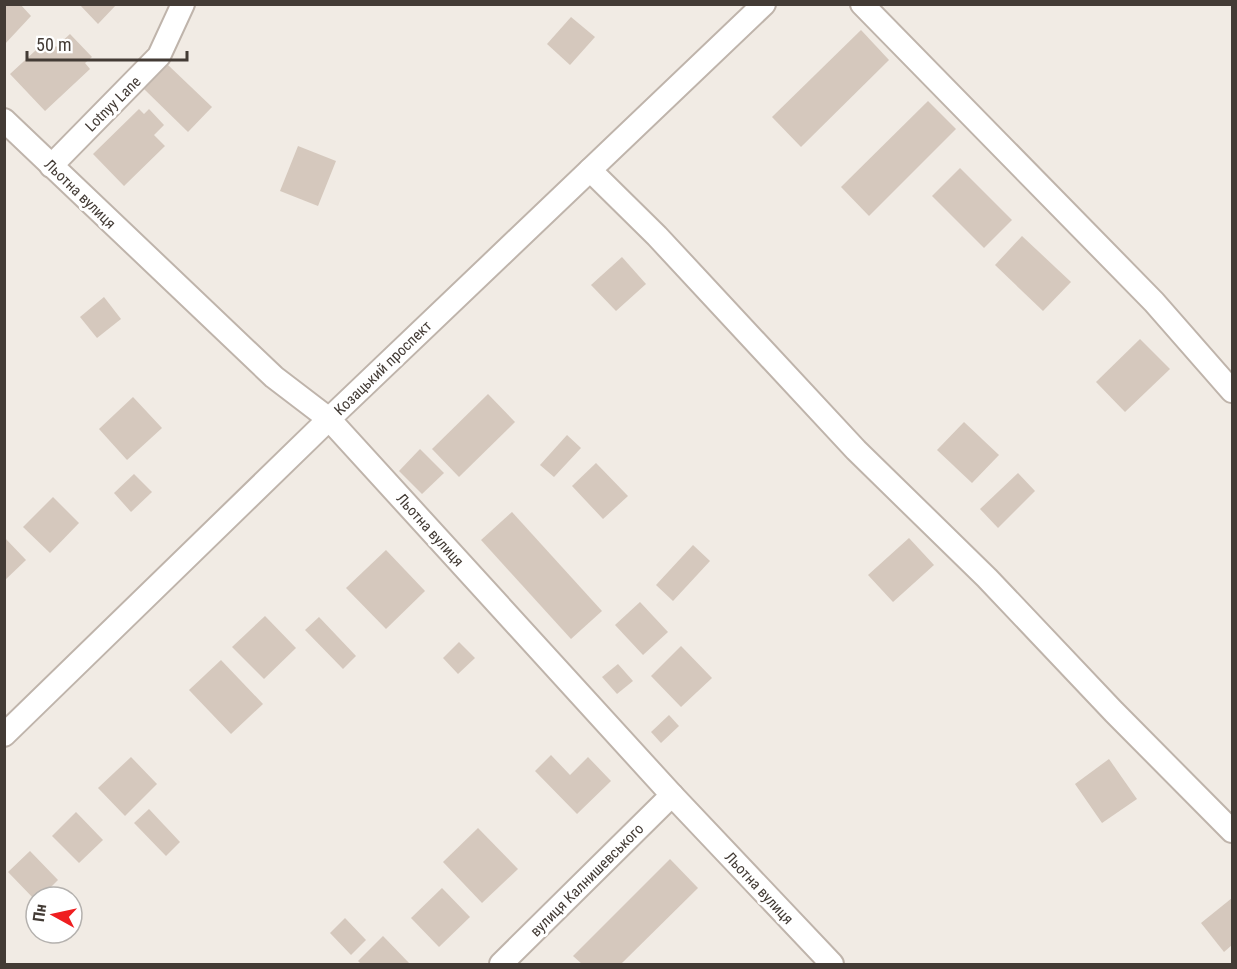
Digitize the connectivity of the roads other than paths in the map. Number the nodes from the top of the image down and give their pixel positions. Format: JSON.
{"nodes":[{"id":1,"x":183,"y":4,"type":"edge"},
{"id":2,"x":764,"y":4,"type":"edge"},
{"id":3,"x":862,"y":4,"type":"edge"},
{"id":4,"x":4,"y":120,"type":"edge"},
{"id":5,"x":51,"y":166,"type":"junction"},
{"id":6,"x":591,"y":170,"type":"junction"},
{"id":7,"x":1233,"y":391,"type":"edge"},
{"id":8,"x":329,"y":419,"type":"junction"},
{"id":9,"x":4,"y":735,"type":"edge"},
{"id":10,"x":672,"y":795,"type":"junction"},
{"id":11,"x":1233,"y":831,"type":"edge"},
{"id":12,"x":501,"y":964,"type":"edge"},
{"id":13,"x":832,"y":964,"type":"edge"}],
"edges":[{"from":1,"to":5,"type":"street","name":"Lotnyy Lane"},
{"from":2,"to":6,"type":"street","name":"Козацький проспект"},
{"from":3,"to":7,"type":"street"},
{"from":4,"to":5,"type":"street","name":"Льотна вулиця"},
{"from":5,"to":8,"type":"street","name":"Льотна вулиця"},
{"from":6,"to":8,"type":"street","name":"Козацький проспект"},
{"from":6,"to":11,"type":"street"},
{"from":8,"to":9,"type":"street","name":"Козацький проспект"},
{"from":8,"to":10,"type":"street","name":"Льотна вулиця"},
{"from":10,"to":12,"type":"street","name":"вулиця Калнишевського"},
{"from":10,"to":13,"type":"street","name":"Льотна вулиця"}]}
